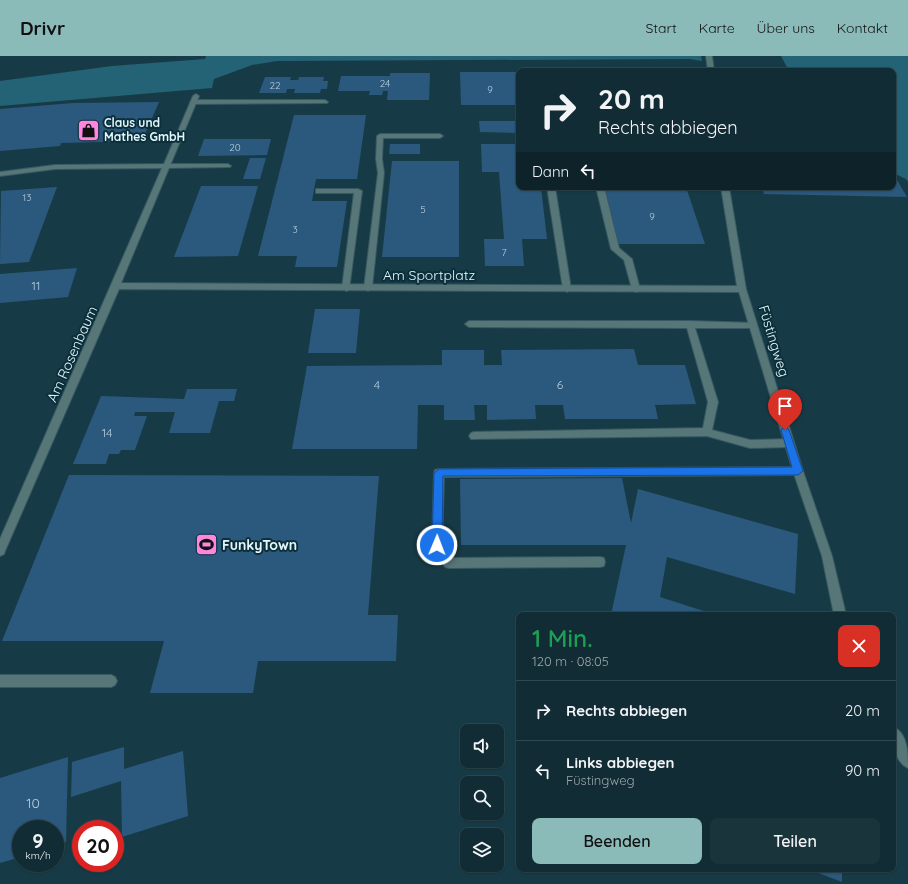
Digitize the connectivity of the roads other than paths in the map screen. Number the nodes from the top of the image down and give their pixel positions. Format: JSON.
{"nodes":[{"id":1,"x":709,"y":56,"type":"edge"},
{"id":2,"x":711,"y":68,"type":"edge"},
{"id":3,"x":325,"y":102,"type":"dead end"},
{"id":4,"x":440,"y":136,"type":"dead end"},
{"id":5,"x":165,"y":166,"type":"junction"},
{"id":6,"x":228,"y":166,"type":"dead end"},
{"id":7,"x":0,"y":174,"type":"edge"},
{"id":8,"x":551,"y":190,"type":"edge"},
{"id":9,"x":601,"y":190,"type":"edge"},
{"id":10,"x":726,"y":190,"type":"edge"},
{"id":11,"x":319,"y":191,"type":"dead end"},
{"id":12,"x":116,"y":286,"type":"junction"},
{"id":13,"x":346,"y":288,"type":"junction"},
{"id":14,"x":368,"y":288,"type":"junction"},
{"id":15,"x":567,"y":289,"type":"junction"},
{"id":16,"x":636,"y":289,"type":"junction"},
{"id":17,"x":742,"y":289,"type":"junction"},
{"id":18,"x":469,"y":324,"type":"dead end"},
{"id":19,"x":690,"y":324,"type":"junction"},
{"id":20,"x":753,"y":325,"type":"junction"},
{"id":21,"x":707,"y":432,"type":"junction"},
{"id":22,"x":474,"y":436,"type":"dead end"},
{"id":23,"x":789,"y":443,"type":"junction"},
{"id":24,"x":798,"y":471,"type":"junction"},
{"id":25,"x":0,"y":551,"type":"edge"},
{"id":26,"x":600,"y":562,"type":"dead end"},
{"id":27,"x":839,"y":612,"type":"edge"},
{"id":28,"x":0,"y":681,"type":"edge"},
{"id":29,"x":111,"y":681,"type":"dead end"},
{"id":30,"x":896,"y":738,"type":"edge"},
{"id":31,"x":908,"y":761,"type":"edge"}],
"edges":[{"from":1,"to":2,"type":"street"},
{"from":3,"to":5,"type":"street","name":"Am Rosenbaum"},
{"from":4,"to":14,"type":"street"},
{"from":5,"to":6,"type":"street"},
{"from":5,"to":7,"type":"street"},
{"from":5,"to":12,"type":"street","name":"Am Rosenbaum"},
{"from":8,"to":15,"type":"street"},
{"from":9,"to":16,"type":"street"},
{"from":10,"to":17,"type":"street","name":"Füstingweg"},
{"from":11,"to":13,"type":"street"},
{"from":12,"to":13,"type":"street","name":"Am Sportplatz"},
{"from":12,"to":25,"type":"street","name":"Am Rosenbaum"},
{"from":13,"to":14,"type":"street","name":"Am Sportplatz"},
{"from":14,"to":15,"type":"street","name":"Am Sportplatz"},
{"from":15,"to":16,"type":"street","name":"Am Sportplatz"},
{"from":16,"to":17,"type":"street","name":"Am Sportplatz"},
{"from":17,"to":20,"type":"street","name":"Füstingweg"},
{"from":18,"to":19,"type":"street"},
{"from":19,"to":20,"type":"street"},
{"from":19,"to":21,"type":"street"},
{"from":20,"to":23,"type":"street","name":"Füstingweg"},
{"from":21,"to":22,"type":"street"},
{"from":21,"to":23,"type":"street"},
{"from":23,"to":24,"type":"street","name":"Füstingweg"},
{"from":24,"to":26,"type":"street"},
{"from":24,"to":27,"type":"street","name":"Füstingweg"},
{"from":28,"to":29,"type":"street"},
{"from":30,"to":31,"type":"street"}]}
